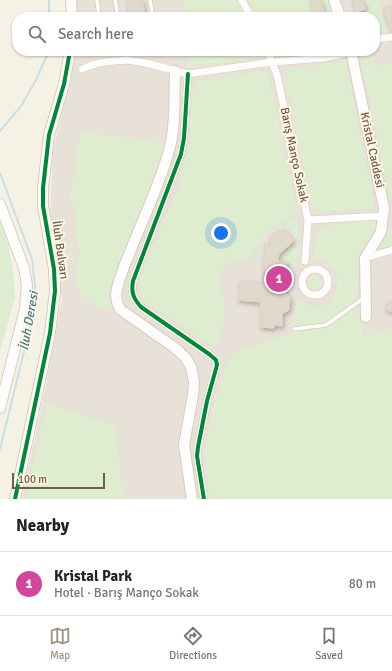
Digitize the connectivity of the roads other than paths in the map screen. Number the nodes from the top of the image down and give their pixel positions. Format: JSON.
{"nodes":[{"id":1,"x":71,"y":0,"type":"edge"},
{"id":2,"x":97,"y":0,"type":"edge"},
{"id":3,"x":115,"y":0,"type":"edge"},
{"id":4,"x":150,"y":0,"type":"edge"},
{"id":5,"x":242,"y":0,"type":"edge"},
{"id":6,"x":334,"y":0,"type":"edge"},
{"id":7,"x":72,"y":12,"type":"edge"},
{"id":8,"x":98,"y":12,"type":"edge"},
{"id":9,"x":117,"y":12,"type":"edge"},
{"id":10,"x":152,"y":12,"type":"edge"},
{"id":11,"x":248,"y":12,"type":"edge"},
{"id":12,"x":338,"y":12,"type":"edge"},
{"id":13,"x":392,"y":37,"type":"edge"},
{"id":14,"x":380,"y":38,"type":"edge"},
{"id":15,"x":69,"y":56,"type":"edge"},
{"id":16,"x":270,"y":56,"type":"edge"},
{"id":17,"x":332,"y":56,"type":"edge"},
{"id":18,"x":352,"y":56,"type":"edge"},
{"id":19,"x":272,"y":62,"type":"junction"},
{"id":20,"x":82,"y":69,"type":"dead end"},
{"id":21,"x":175,"y":71,"type":"junction"},
{"id":22,"x":188,"y":74,"type":"junction"},
{"id":23,"x":0,"y":204,"type":"edge"},
{"id":24,"x":383,"y":216,"type":"junction"},
{"id":25,"x":308,"y":220,"type":"junction"},
{"id":26,"x":392,"y":250,"type":"edge"},
{"id":27,"x":364,"y":258,"type":"junction"},
{"id":28,"x":305,"y":261,"type":"junction"},
{"id":29,"x":316,"y":270,"type":"junction"},
{"id":30,"x":303,"y":278,"type":"junction"},
{"id":31,"x":365,"y":297,"type":"junction"},
{"id":32,"x":366,"y":316,"type":"dead end"},
{"id":33,"x":294,"y":329,"type":"dead end"},
{"id":34,"x":0,"y":408,"type":"edge"},
{"id":35,"x":15,"y":499,"type":"edge"},
{"id":36,"x":192,"y":499,"type":"edge"},
{"id":37,"x":204,"y":499,"type":"edge"}],
"edges":[{"from":1,"to":7,"type":"street"},
{"from":2,"to":8,"type":"lane"},
{"from":3,"to":9,"type":"lane"},
{"from":4,"to":10,"type":"lane"},
{"from":5,"to":11,"type":"street"},
{"from":6,"to":12,"type":"street"},
{"from":13,"to":14,"type":"street"},
{"from":15,"to":35,"type":"street","name":"İluh Bulvarı"},
{"from":16,"to":19,"type":"street","name":"Barış Manço Sokak"},
{"from":17,"to":19,"type":"street"},
{"from":18,"to":24,"type":"street","name":"Kristal Caddesi"},
{"from":19,"to":22,"type":"street"},
{"from":19,"to":25,"type":"street","name":"Barış Manço Sokak"},
{"from":20,"to":21,"type":"street"},
{"from":21,"to":22,"type":"street"},
{"from":21,"to":36,"type":"street"},
{"from":22,"to":37,"type":"street"},
{"from":23,"to":34,"type":"street"},
{"from":24,"to":25,"type":"street"},
{"from":24,"to":27,"type":"street","name":"Kristal Caddesi"},
{"from":25,"to":28,"type":"street","name":"Barış Manço Sokak"},
{"from":26,"to":27,"type":"street"},
{"from":27,"to":31,"type":"street"},
{"from":28,"to":29,"type":"street"},
{"from":28,"to":30,"type":"street","name":"Barış Manço Sokak"},
{"from":29,"to":30,"type":"street"},
{"from":29,"to":30,"type":"street"},
{"from":31,"to":32,"type":"street"},
{"from":31,"to":33,"type":"lane"}]}
